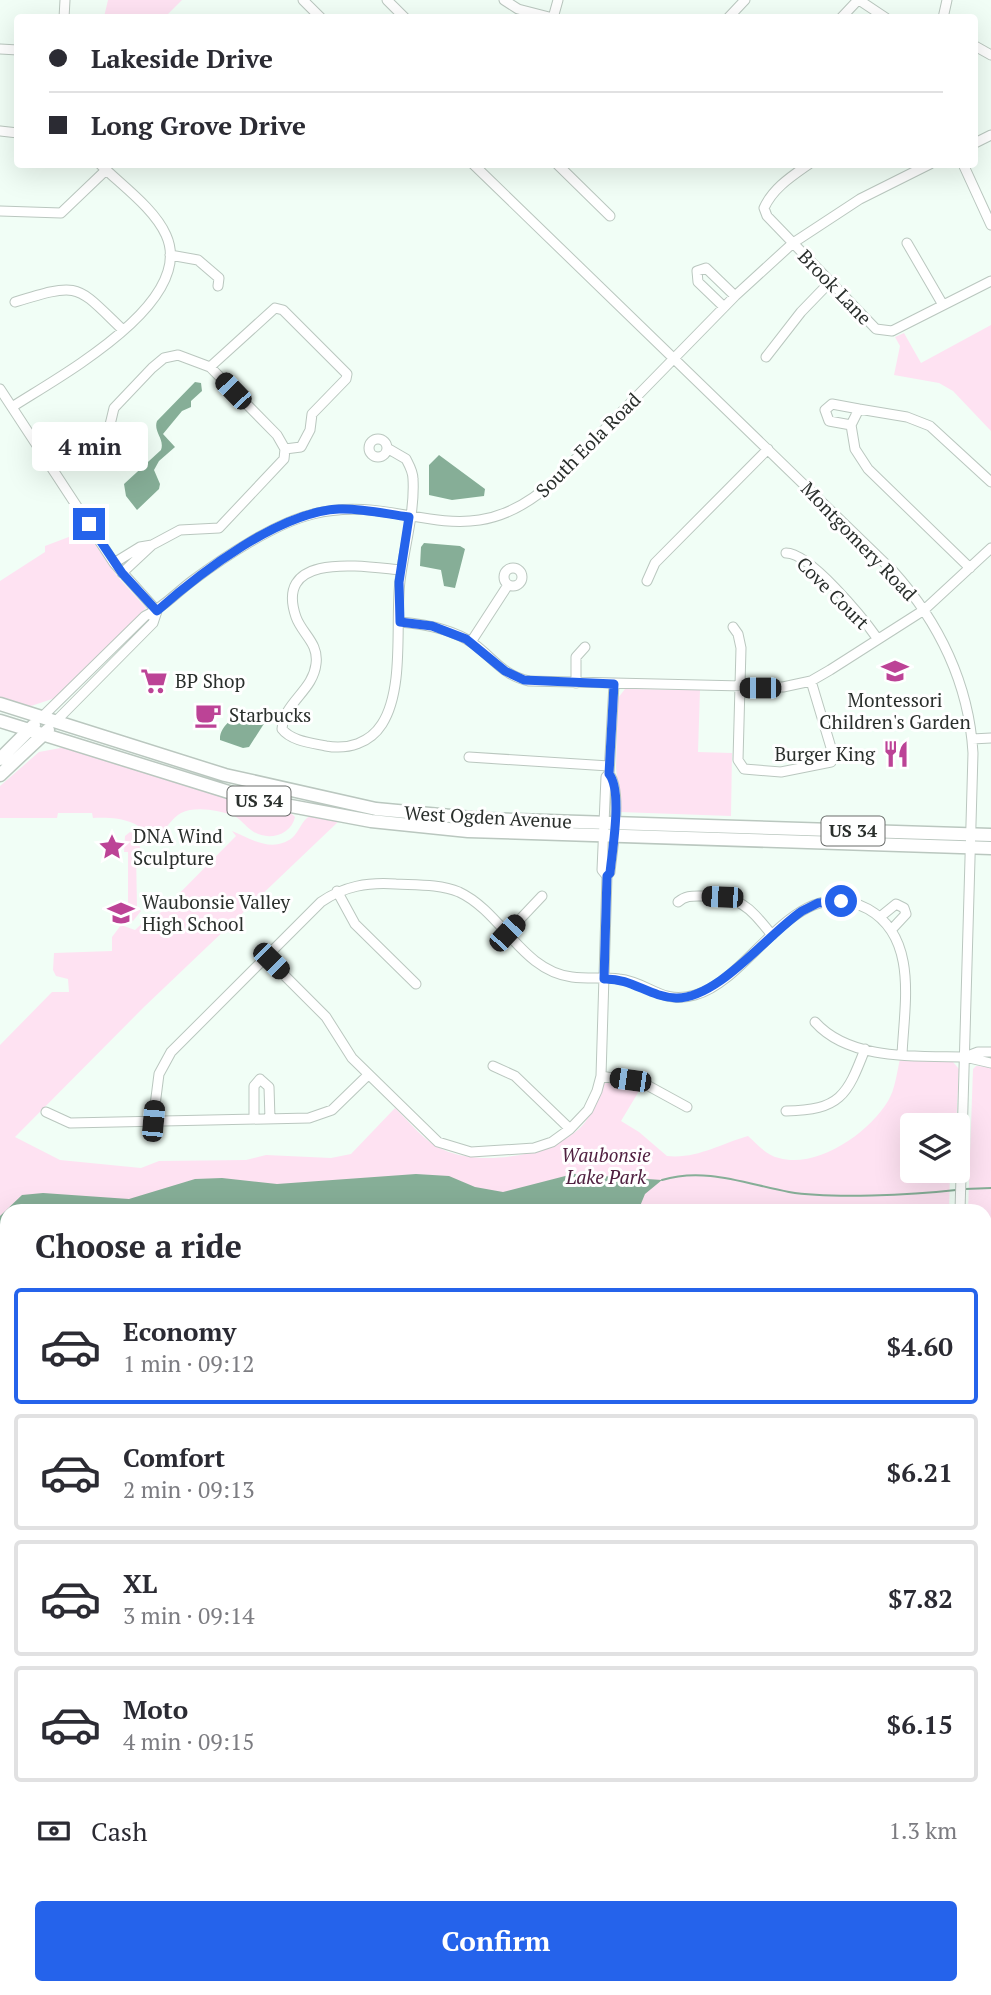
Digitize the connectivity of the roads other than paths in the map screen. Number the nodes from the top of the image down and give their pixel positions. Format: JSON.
{"nodes":[{"id":1,"x":303,"y":0,"type":"edge"},
{"id":2,"x":387,"y":0,"type":"edge"},
{"id":3,"x":504,"y":0,"type":"edge"},
{"id":4,"x":745,"y":0,"type":"edge"},
{"id":5,"x":858,"y":0,"type":"edge"},
{"id":6,"x":317,"y":14,"type":"edge"},
{"id":7,"x":401,"y":14,"type":"edge"},
{"id":8,"x":537,"y":14,"type":"edge"},
{"id":9,"x":732,"y":14,"type":"edge"},
{"id":10,"x":845,"y":14,"type":"edge"},
{"id":11,"x":880,"y":14,"type":"edge"},
{"id":12,"x":102,"y":168,"type":"edge"},
{"id":13,"x":104,"y":168,"type":"edge"},
{"id":14,"x":477,"y":168,"type":"edge"},
{"id":15,"x":561,"y":168,"type":"edge"},
{"id":16,"x":804,"y":168,"type":"edge"},
{"id":17,"x":922,"y":168,"type":"edge"},
{"id":18,"x":966,"y":168,"type":"edge"},
{"id":19,"x":0,"y":211,"type":"edge"},
{"id":20,"x":610,"y":216,"type":"dead end"},
{"id":21,"x":991,"y":225,"type":"edge"},
{"id":22,"x":793,"y":243,"type":"junction"},
{"id":23,"x":907,"y":243,"type":"dead end"},
{"id":24,"x":170,"y":255,"type":"junction"},
{"id":25,"x":991,"y":281,"type":"edge"},
{"id":26,"x":830,"y":282,"type":"junction"},
{"id":27,"x":218,"y":286,"type":"dead end"},
{"id":28,"x":736,"y":296,"type":"junction"},
{"id":29,"x":15,"y":302,"type":"dead end"},
{"id":30,"x":943,"y":305,"type":"junction"},
{"id":31,"x":724,"y":307,"type":"junction"},
{"id":32,"x":123,"y":330,"type":"junction"},
{"id":33,"x":766,"y":357,"type":"dead end"},
{"id":34,"x":674,"y":359,"type":"junction"},
{"id":35,"x":210,"y":367,"type":"junction"},
{"id":36,"x":0,"y":389,"type":"edge"},
{"id":37,"x":12,"y":407,"type":"junction"},
{"id":38,"x":859,"y":409,"type":"junction"},
{"id":39,"x":851,"y":425,"type":"junction"},
{"id":40,"x":285,"y":449,"type":"junction"},
{"id":41,"x":387,"y":449,"type":"dead end"},
{"id":42,"x":768,"y":449,"type":"junction"},
{"id":43,"x":52,"y":467,"type":"junction"},
{"id":44,"x":991,"y":482,"type":"edge"},
{"id":45,"x":409,"y":517,"type":"junction"},
{"id":46,"x":152,"y":545,"type":"junction"},
{"id":47,"x":991,"y":548,"type":"edge"},
{"id":48,"x":786,"y":553,"type":"dead end"},
{"id":49,"x":114,"y":563,"type":"junction"},
{"id":50,"x":970,"y":568,"type":"junction"},
{"id":51,"x":401,"y":570,"type":"junction"},
{"id":52,"x":122,"y":573,"type":"junction"},
{"id":53,"x":647,"y":581,"type":"dead end"},
{"id":54,"x":508,"y":584,"type":"dead end"},
{"id":55,"x":924,"y":610,"type":"junction"},
{"id":56,"x":157,"y":611,"type":"junction"},
{"id":57,"x":400,"y":622,"type":"junction"},
{"id":58,"x":733,"y":627,"type":"dead end"},
{"id":59,"x":877,"y":639,"type":"junction"},
{"id":60,"x":471,"y":642,"type":"junction"},
{"id":61,"x":584,"y":647,"type":"dead end"},
{"id":62,"x":811,"y":681,"type":"junction"},
{"id":63,"x":576,"y":683,"type":"junction"},
{"id":64,"x":614,"y":684,"type":"junction"},
{"id":65,"x":739,"y":688,"type":"junction"},
{"id":66,"x":0,"y":704,"type":"edge"},
{"id":67,"x":42,"y":718,"type":"junction"},
{"id":68,"x":0,"y":721,"type":"edge"},
{"id":69,"x":55,"y":722,"type":"junction"},
{"id":70,"x":30,"y":730,"type":"junction"},
{"id":71,"x":43,"y":734,"type":"junction"},
{"id":72,"x":991,"y":738,"type":"edge"},
{"id":73,"x":972,"y":739,"type":"junction"},
{"id":74,"x":469,"y":757,"type":"dead end"},
{"id":75,"x":0,"y":759,"type":"edge"},
{"id":76,"x":609,"y":770,"type":"junction"},
{"id":77,"x":0,"y":775,"type":"edge"},
{"id":78,"x":608,"y":829,"type":"junction"},
{"id":79,"x":991,"y":835,"type":"edge"},
{"id":80,"x":970,"y":840,"type":"junction"},
{"id":81,"x":991,"y":848,"type":"edge"},
{"id":82,"x":337,"y":891,"type":"junction"},
{"id":83,"x":542,"y":896,"type":"dead end"},
{"id":84,"x":678,"y":902,"type":"dead end"},
{"id":85,"x":880,"y":917,"type":"junction"},
{"id":86,"x":892,"y":929,"type":"junction"},
{"id":87,"x":507,"y":933,"type":"junction"},
{"id":88,"x":772,"y":935,"type":"junction"},
{"id":89,"x":265,"y":956,"type":"junction"},
{"id":90,"x":604,"y":979,"type":"junction"},
{"id":91,"x":416,"y":984,"type":"dead end"},
{"id":92,"x":815,"y":1022,"type":"dead end"},
{"id":93,"x":865,"y":1049,"type":"junction"},
{"id":94,"x":991,"y":1052,"type":"edge"},
{"id":95,"x":902,"y":1055,"type":"junction"},
{"id":96,"x":965,"y":1057,"type":"junction"},
{"id":97,"x":991,"y":1063,"type":"edge"},
{"id":98,"x":494,"y":1066,"type":"dead end"},
{"id":99,"x":369,"y":1075,"type":"junction"},
{"id":100,"x":601,"y":1076,"type":"junction"},
{"id":101,"x":687,"y":1107,"type":"dead end"},
{"id":102,"x":786,"y":1111,"type":"dead end"},
{"id":103,"x":46,"y":1112,"type":"dead end"},
{"id":104,"x":254,"y":1119,"type":"junction"},
{"id":105,"x":270,"y":1119,"type":"junction"},
{"id":106,"x":153,"y":1121,"type":"junction"},
{"id":107,"x":570,"y":1129,"type":"junction"},
{"id":108,"x":959,"y":1204,"type":"edge"}],
"edges":[{"from":1,"to":6,"type":"street"},
{"from":2,"to":7,"type":"street"},
{"from":3,"to":8,"type":"street"},
{"from":4,"to":9,"type":"street"},
{"from":5,"to":10,"type":"street"},
{"from":5,"to":11,"type":"street"},
{"from":12,"to":19,"type":"street"},
{"from":13,"to":24,"type":"street"},
{"from":14,"to":34,"type":"street","name":"Montgomery Road"},
{"from":15,"to":20,"type":"street"},
{"from":16,"to":22,"type":"street","name":"Brook Lane"},
{"from":17,"to":22,"type":"street","name":"South Eola Road"},
{"from":18,"to":21,"type":"street"},
{"from":22,"to":26,"type":"street","name":"Brook Lane"},
{"from":22,"to":28,"type":"street","name":"South Eola Road"},
{"from":23,"to":30,"type":"street"},
{"from":24,"to":27,"type":"street"},
{"from":24,"to":32,"type":"street"},
{"from":25,"to":30,"type":"street","name":"Brook Lane"},
{"from":26,"to":30,"type":"street","name":"Brook Lane"},
{"from":26,"to":33,"type":"street"},
{"from":28,"to":31,"type":"street","name":"South Eola Road"},
{"from":28,"to":31,"type":"street"},
{"from":29,"to":32,"type":"street"},
{"from":31,"to":34,"type":"street","name":"South Eola Road"},
{"from":32,"to":37,"type":"street"},
{"from":34,"to":42,"type":"street","name":"Montgomery Road"},
{"from":34,"to":45,"type":"street","name":"South Eola Road"},
{"from":35,"to":40,"type":"street"},
{"from":35,"to":40,"type":"street"},
{"from":35,"to":43,"type":"street"},
{"from":36,"to":37,"type":"street"},
{"from":37,"to":43,"type":"street"},
{"from":38,"to":39,"type":"street"},
{"from":38,"to":39,"type":"street"},
{"from":38,"to":44,"type":"street"},
{"from":39,"to":50,"type":"street"},
{"from":40,"to":46,"type":"street"},
{"from":41,"to":45,"type":"street"},
{"from":42,"to":53,"type":"street"},
{"from":42,"to":55,"type":"street","name":"Montgomery Road"},
{"from":43,"to":49,"type":"street"},
{"from":45,"to":51,"type":"street"},
{"from":45,"to":56,"type":"street","name":"South Eola Road"},
{"from":46,"to":49,"type":"street"},
{"from":46,"to":52,"type":"street"},
{"from":47,"to":50,"type":"street"},
{"from":48,"to":59,"type":"street","name":"Cove Court"},
{"from":49,"to":52,"type":"street"},
{"from":50,"to":55,"type":"street"},
{"from":51,"to":57,"type":"street"},
{"from":51,"to":57,"type":"street"},
{"from":52,"to":56,"type":"street"},
{"from":54,"to":60,"type":"street"},
{"from":55,"to":59,"type":"street"},
{"from":55,"to":73,"type":"street","name":"Montgomery Road"},
{"from":56,"to":67,"type":"street","name":"South Eola Road"},
{"from":56,"to":69,"type":"street","name":"South Eola Road"},
{"from":57,"to":60,"type":"street"},
{"from":58,"to":65,"type":"street"},
{"from":59,"to":62,"type":"street"},
{"from":60,"to":63,"type":"street"},
{"from":61,"to":63,"type":"street"},
{"from":62,"to":65,"type":"street"},
{"from":62,"to":65,"type":"street"},
{"from":63,"to":64,"type":"street"},
{"from":64,"to":65,"type":"street"},
{"from":64,"to":76,"type":"street"},
{"from":66,"to":67,"type":"main road","name":"West Ogden Avenue","number":"US 34"},
{"from":67,"to":69,"type":"main road","name":"West Ogden Avenue","number":"US 34"},
{"from":67,"to":70,"type":"main road","name":"South Eola Road"},
{"from":68,"to":70,"type":"main road","name":"West Ogden Avenue","number":"US 34"},
{"from":69,"to":71,"type":"main road","name":"South Eola Road"},
{"from":69,"to":78,"type":"main road","name":"West Ogden Avenue","number":"US 34"},
{"from":70,"to":71,"type":"main road","name":"West Ogden Avenue","number":"US 34"},
{"from":70,"to":75,"type":"main road","name":"South Eola Road"},
{"from":71,"to":77,"type":"main road","name":"South Eola Road"},
{"from":71,"to":78,"type":"main road","name":"West Ogden Avenue","number":"US 34"},
{"from":72,"to":73,"type":"street"},
{"from":73,"to":80,"type":"street","name":"Montgomery Road"},
{"from":74,"to":76,"type":"street"},
{"from":76,"to":78,"type":"street"},
{"from":78,"to":80,"type":"main road","name":"West Ogden Avenue","number":"US 34"},
{"from":78,"to":90,"type":"street"},
{"from":79,"to":80,"type":"main road","name":"West Ogden Avenue","number":"US 34"},
{"from":80,"to":81,"type":"main road","name":"West Ogden Avenue","number":"US 34"},
{"from":80,"to":96,"type":"street","name":"Montgomery Road"},
{"from":82,"to":87,"type":"street"},
{"from":82,"to":89,"type":"street"},
{"from":82,"to":91,"type":"street"},
{"from":83,"to":87,"type":"street"},
{"from":84,"to":88,"type":"street"},
{"from":85,"to":86,"type":"street"},
{"from":85,"to":86,"type":"street"},
{"from":85,"to":88,"type":"street"},
{"from":86,"to":95,"type":"street"},
{"from":87,"to":90,"type":"street"},
{"from":88,"to":90,"type":"street"},
{"from":89,"to":99,"type":"street"},
{"from":89,"to":106,"type":"street"},
{"from":90,"to":100,"type":"street"},
{"from":92,"to":93,"type":"street"},
{"from":93,"to":95,"type":"street"},
{"from":93,"to":102,"type":"street"},
{"from":94,"to":96,"type":"street"},
{"from":95,"to":96,"type":"street"},
{"from":96,"to":97,"type":"street"},
{"from":96,"to":108,"type":"street","name":"Montgomery Road"},
{"from":98,"to":107,"type":"street"},
{"from":99,"to":105,"type":"street"},
{"from":99,"to":107,"type":"street"},
{"from":100,"to":101,"type":"street"},
{"from":100,"to":107,"type":"street"},
{"from":103,"to":106,"type":"street"},
{"from":104,"to":105,"type":"street"},
{"from":104,"to":105,"type":"street"},
{"from":104,"to":106,"type":"street"}]}
